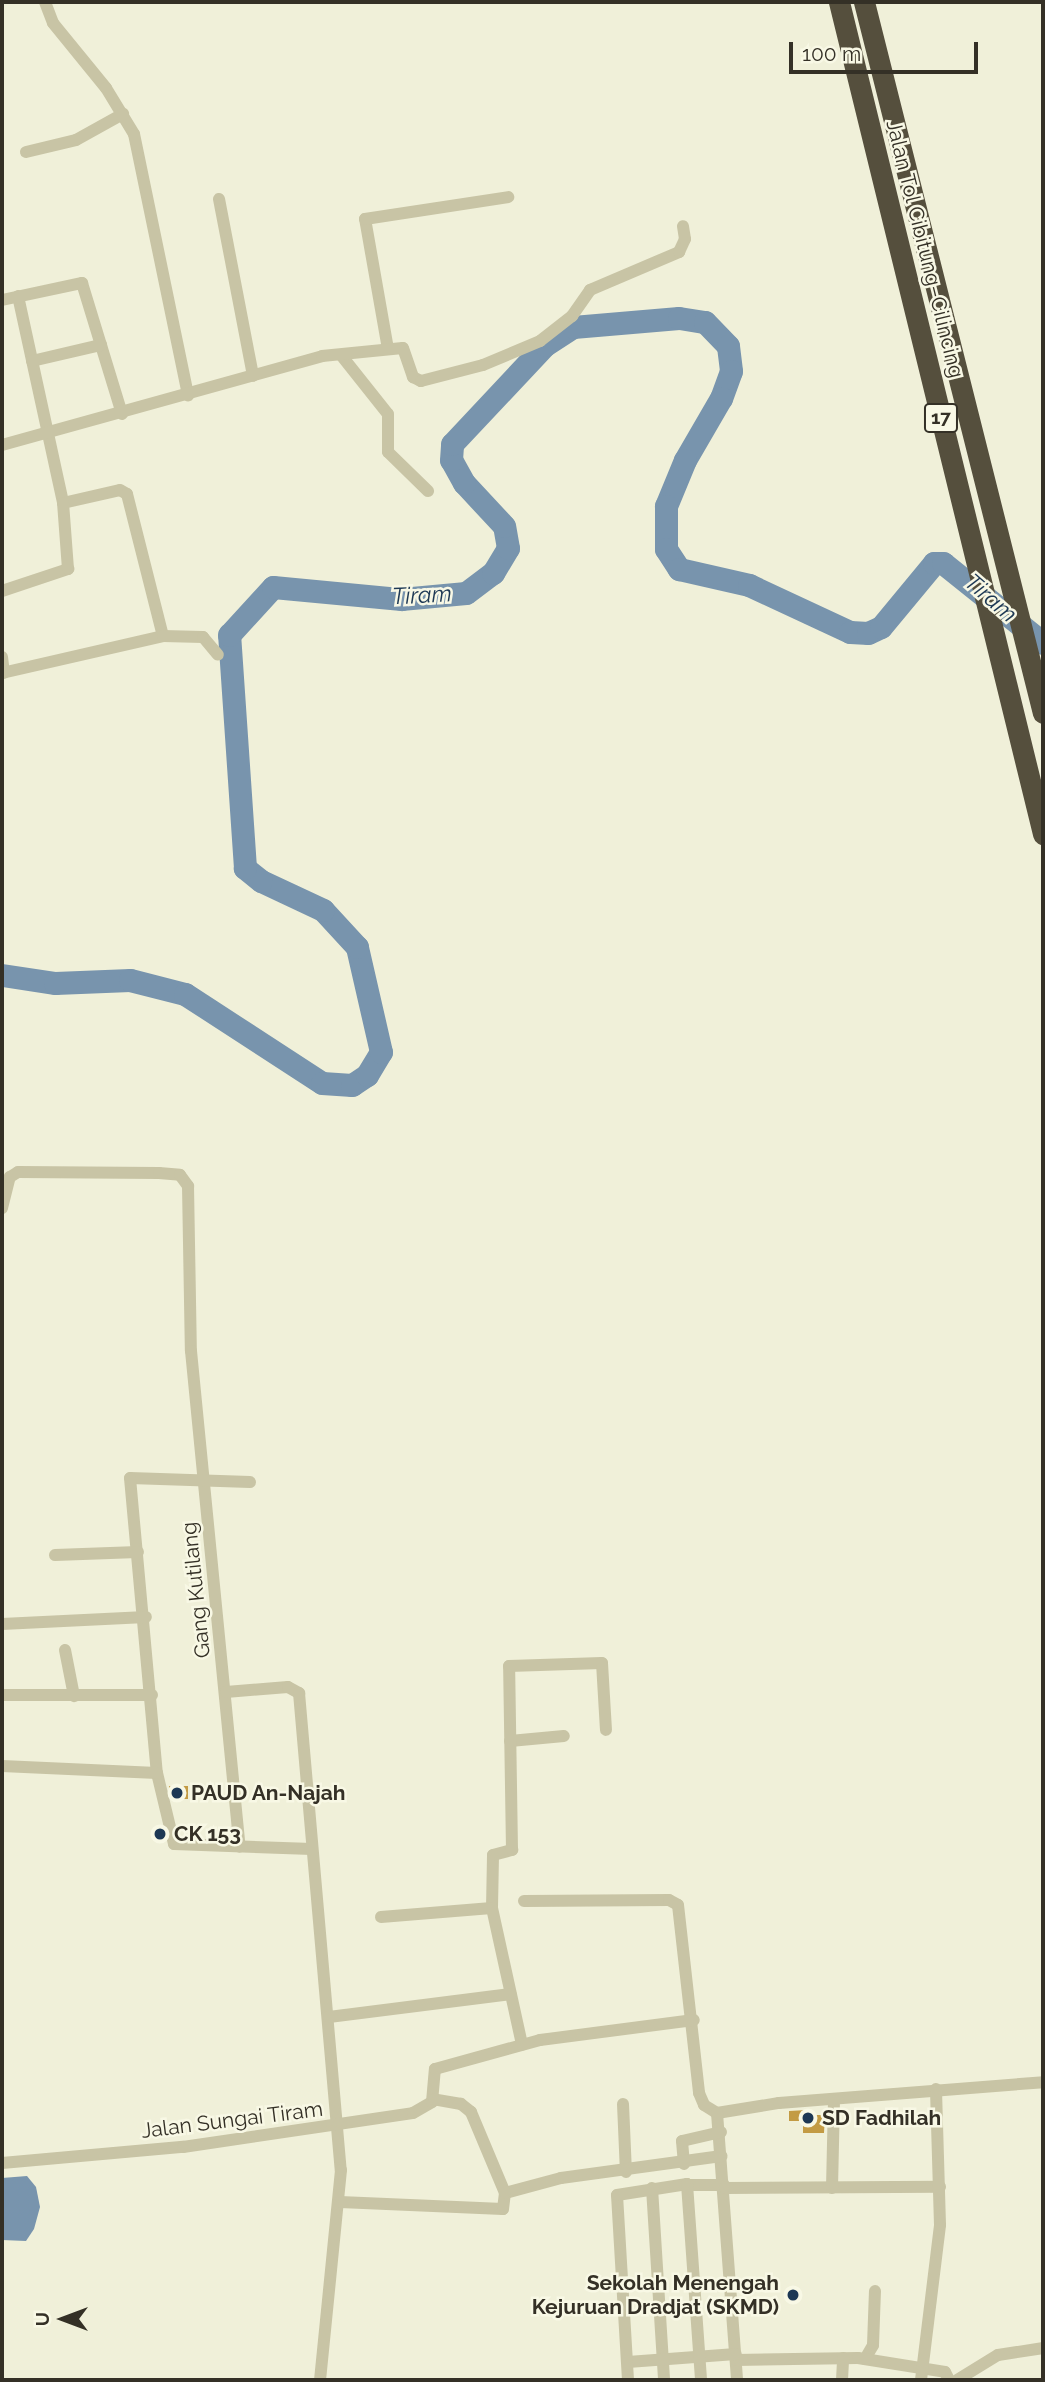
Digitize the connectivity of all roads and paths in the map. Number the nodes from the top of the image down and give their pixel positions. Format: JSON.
{"nodes":[{"id":1,"x":45,"y":2,"type":"edge"},
{"id":2,"x":839,"y":2,"type":"edge"},
{"id":3,"x":864,"y":2,"type":"edge"},
{"id":4,"x":123,"y":114,"type":"junction"},
{"id":5,"x":26,"y":152,"type":"dead end"},
{"id":6,"x":508,"y":197,"type":"dead end"},
{"id":7,"x":219,"y":199,"type":"dead end"},
{"id":8,"x":683,"y":226,"type":"dead end"},
{"id":9,"x":18,"y":296,"type":"junction"},
{"id":10,"x":2,"y":300,"type":"edge"},
{"id":11,"x":101,"y":345,"type":"junction"},
{"id":12,"x":388,"y":349,"type":"junction"},
{"id":13,"x":341,"y":355,"type":"junction"},
{"id":14,"x":33,"y":361,"type":"junction"},
{"id":15,"x":253,"y":376,"type":"junction"},
{"id":16,"x":188,"y":395,"type":"junction"},
{"id":17,"x":122,"y":414,"type":"junction"},
{"id":18,"x":48,"y":433,"type":"junction"},
{"id":19,"x":2,"y":445,"type":"edge"},
{"id":20,"x":428,"y":491,"type":"dead end"},
{"id":21,"x":63,"y":503,"type":"junction"},
{"id":22,"x":2,"y":591,"type":"edge"},
{"id":23,"x":163,"y":636,"type":"junction"},
{"id":24,"x":218,"y":655,"type":"dead end"},
{"id":25,"x":2,"y":657,"type":"edge"},
{"id":26,"x":3,"y":673,"type":"edge"},
{"id":27,"x":1043,"y":713,"type":"edge"},
{"id":28,"x":1043,"y":834,"type":"edge"},
{"id":29,"x":2,"y":1208,"type":"edge"},
{"id":30,"x":206,"y":1480,"type":"junction"},
{"id":31,"x":250,"y":1482,"type":"dead end"},
{"id":32,"x":138,"y":1552,"type":"junction"},
{"id":33,"x":55,"y":1555,"type":"dead end"},
{"id":34,"x":146,"y":1617,"type":"junction"},
{"id":35,"x":2,"y":1624,"type":"edge"},
{"id":36,"x":65,"y":1650,"type":"dead end"},
{"id":37,"x":226,"y":1692,"type":"junction"},
{"id":38,"x":2,"y":1695,"type":"edge"},
{"id":39,"x":152,"y":1695,"type":"junction"},
{"id":40,"x":74,"y":1696,"type":"junction"},
{"id":41,"x":606,"y":1730,"type":"dead end"},
{"id":42,"x":564,"y":1736,"type":"dead end"},
{"id":43,"x":510,"y":1741,"type":"junction"},
{"id":44,"x":2,"y":1766,"type":"edge"},
{"id":45,"x":157,"y":1773,"type":"junction"},
{"id":46,"x":240,"y":1847,"type":"junction"},
{"id":47,"x":312,"y":1849,"type":"junction"},
{"id":48,"x":524,"y":1901,"type":"dead end"},
{"id":49,"x":492,"y":1908,"type":"junction"},
{"id":50,"x":381,"y":1917,"type":"dead end"},
{"id":51,"x":511,"y":1994,"type":"junction"},
{"id":52,"x":329,"y":2017,"type":"junction"},
{"id":53,"x":694,"y":2020,"type":"junction"},
{"id":54,"x":522,"y":2045,"type":"junction"},
{"id":55,"x":1043,"y":2082,"type":"edge"},
{"id":56,"x":936,"y":2089,"type":"junction"},
{"id":57,"x":434,"y":2099,"type":"junction"},
{"id":58,"x":834,"y":2100,"type":"junction"},
{"id":59,"x":623,"y":2104,"type":"dead end"},
{"id":60,"x":717,"y":2113,"type":"junction"},
{"id":61,"x":338,"y":2126,"type":"junction"},
{"id":62,"x":720,"y":2132,"type":"junction"},
{"id":63,"x":722,"y":2156,"type":"junction"},
{"id":64,"x":2,"y":2163,"type":"edge"},
{"id":65,"x":684,"y":2164,"type":"junction"},
{"id":66,"x":626,"y":2172,"type":"junction"},
{"id":67,"x":688,"y":2185,"type":"junction"},
{"id":68,"x":724,"y":2187,"type":"junction"},
{"id":69,"x":940,"y":2187,"type":"junction"},
{"id":70,"x":652,"y":2188,"type":"junction"},
{"id":71,"x":832,"y":2188,"type":"junction"},
{"id":72,"x":505,"y":2193,"type":"junction"},
{"id":73,"x":340,"y":2202,"type":"junction"},
{"id":74,"x":875,"y":2291,"type":"dead end"},
{"id":75,"x":1043,"y":2348,"type":"edge"},
{"id":76,"x":699,"y":2357,"type":"junction"},
{"id":77,"x":736,"y":2357,"type":"junction"},
{"id":78,"x":843,"y":2358,"type":"junction"},
{"id":79,"x":865,"y":2359,"type":"junction"},
{"id":80,"x":663,"y":2360,"type":"junction"},
{"id":81,"x":628,"y":2362,"type":"junction"},
{"id":82,"x":924,"y":2375,"type":"edge"},
{"id":83,"x":320,"y":2380,"type":"edge"},
{"id":84,"x":628,"y":2380,"type":"edge"},
{"id":85,"x":664,"y":2380,"type":"edge"},
{"id":86,"x":701,"y":2380,"type":"edge"},
{"id":87,"x":737,"y":2380,"type":"edge"},
{"id":88,"x":842,"y":2380,"type":"edge"},
{"id":89,"x":949,"y":2380,"type":"edge"},
{"id":90,"x":957,"y":2380,"type":"edge"}],
"edges":[{"from":1,"to":4,"type":"street"},
{"from":2,"to":28,"type":"highway","name":"Jalan Tol Cibitung–Cilincing","number":"17"},
{"from":3,"to":27,"type":"highway","name":"Jalan Tol Cibitung–Cilincing","number":"17"},
{"from":4,"to":5,"type":"street"},
{"from":4,"to":16,"type":"street"},
{"from":6,"to":12,"type":"street"},
{"from":7,"to":15,"type":"street"},
{"from":8,"to":12,"type":"street"},
{"from":9,"to":10,"type":"street"},
{"from":9,"to":11,"type":"street"},
{"from":9,"to":14,"type":"street"},
{"from":11,"to":14,"type":"street"},
{"from":11,"to":17,"type":"street"},
{"from":12,"to":13,"type":"street"},
{"from":13,"to":15,"type":"street"},
{"from":13,"to":20,"type":"street"},
{"from":14,"to":18,"type":"street"},
{"from":15,"to":16,"type":"street"},
{"from":16,"to":17,"type":"street"},
{"from":17,"to":18,"type":"street"},
{"from":18,"to":19,"type":"street"},
{"from":18,"to":21,"type":"street"},
{"from":21,"to":22,"type":"street"},
{"from":21,"to":23,"type":"street"},
{"from":23,"to":24,"type":"street"},
{"from":23,"to":26,"type":"street"},
{"from":25,"to":26,"type":"street"},
{"from":29,"to":30,"type":"street","name":"Gang Kutilang"},
{"from":30,"to":31,"type":"street"},
{"from":30,"to":32,"type":"street"},
{"from":30,"to":37,"type":"street","name":"Gang Kutilang"},
{"from":32,"to":33,"type":"street"},
{"from":32,"to":34,"type":"street"},
{"from":34,"to":35,"type":"street"},
{"from":34,"to":39,"type":"street"},
{"from":36,"to":40,"type":"street"},
{"from":37,"to":46,"type":"street","name":"Gang Kutilang"},
{"from":37,"to":47,"type":"street"},
{"from":38,"to":40,"type":"street"},
{"from":39,"to":40,"type":"street"},
{"from":39,"to":45,"type":"street"},
{"from":41,"to":43,"type":"street"},
{"from":42,"to":43,"type":"street"},
{"from":43,"to":49,"type":"street"},
{"from":44,"to":45,"type":"street"},
{"from":45,"to":46,"type":"street"},
{"from":46,"to":47,"type":"street"},
{"from":47,"to":52,"type":"street"},
{"from":48,"to":53,"type":"street"},
{"from":49,"to":50,"type":"street"},
{"from":49,"to":51,"type":"street"},
{"from":51,"to":52,"type":"street"},
{"from":51,"to":54,"type":"street"},
{"from":52,"to":61,"type":"street"},
{"from":53,"to":54,"type":"street"},
{"from":53,"to":60,"type":"street"},
{"from":54,"to":57,"type":"street"},
{"from":55,"to":56,"type":"street"},
{"from":56,"to":58,"type":"street"},
{"from":56,"to":69,"type":"street"},
{"from":57,"to":61,"type":"street"},
{"from":57,"to":72,"type":"street"},
{"from":58,"to":60,"type":"street"},
{"from":58,"to":71,"type":"street"},
{"from":59,"to":66,"type":"street"},
{"from":60,"to":62,"type":"street"},
{"from":61,"to":64,"type":"street","name":"Jalan Sungai Tiram"},
{"from":61,"to":73,"type":"street","name":"Jalan Sungai Tiram"},
{"from":62,"to":63,"type":"street"},
{"from":62,"to":65,"type":"street"},
{"from":63,"to":65,"type":"street"},
{"from":63,"to":68,"type":"street"},
{"from":65,"to":66,"type":"street"},
{"from":66,"to":72,"type":"street"},
{"from":67,"to":68,"type":"street"},
{"from":67,"to":70,"type":"street"},
{"from":67,"to":76,"type":"street"},
{"from":68,"to":71,"type":"street"},
{"from":68,"to":77,"type":"street"},
{"from":69,"to":71,"type":"street"},
{"from":69,"to":82,"type":"street"},
{"from":70,"to":80,"type":"street"},
{"from":70,"to":81,"type":"street"},
{"from":72,"to":73,"type":"street"},
{"from":73,"to":83,"type":"street","name":"Jalan Sungai Tiram"},
{"from":74,"to":79,"type":"street"},
{"from":75,"to":90,"type":"street"},
{"from":76,"to":77,"type":"street"},
{"from":76,"to":80,"type":"street"},
{"from":76,"to":86,"type":"street"},
{"from":77,"to":78,"type":"street"},
{"from":77,"to":87,"type":"street"},
{"from":78,"to":79,"type":"street"},
{"from":78,"to":88,"type":"street"},
{"from":79,"to":82,"type":"street"},
{"from":80,"to":81,"type":"street"},
{"from":80,"to":85,"type":"street"},
{"from":81,"to":84,"type":"street"},
{"from":82,"to":89,"type":"street"}]}
